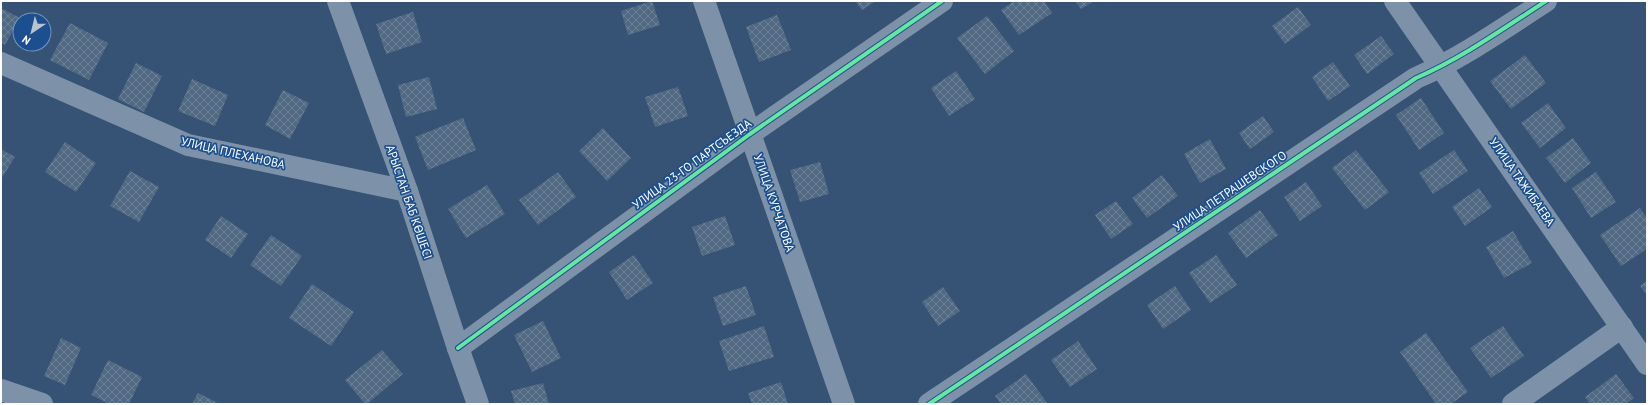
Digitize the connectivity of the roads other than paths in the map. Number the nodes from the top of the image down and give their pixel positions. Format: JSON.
{"nodes":[{"id":1,"x":338,"y":1,"type":"edge"},
{"id":2,"x":704,"y":1,"type":"edge"},
{"id":3,"x":942,"y":1,"type":"edge"},
{"id":4,"x":1395,"y":1,"type":"edge"},
{"id":5,"x":1546,"y":1,"type":"edge"},
{"id":6,"x":1,"y":63,"type":"edge"},
{"id":7,"x":1442,"y":67,"type":"junction"},
{"id":8,"x":750,"y":134,"type":"junction"},
{"id":9,"x":406,"y":191,"type":"junction"},
{"id":10,"x":1622,"y":327,"type":"junction"},
{"id":11,"x":458,"y":348,"type":"junction"},
{"id":12,"x":1647,"y":364,"type":"edge"},
{"id":13,"x":1,"y":390,"type":"edge"},
{"id":14,"x":42,"y":404,"type":"edge"},
{"id":15,"x":478,"y":404,"type":"edge"},
{"id":16,"x":844,"y":404,"type":"edge"},
{"id":17,"x":929,"y":404,"type":"edge"},
{"id":18,"x":1513,"y":404,"type":"edge"}],
"edges":[{"from":1,"to":9,"type":"street","name":"АРЫСТАН БАБ КӨШЕСІ"},
{"from":2,"to":8,"type":"street","name":"УЛИЦА КУРЧАТОВА"},
{"from":3,"to":8,"type":"street","name":"УЛИЦА 23-ГО ПАРТСЪЕЗДА"},
{"from":4,"to":7,"type":"street","name":"УЛИЦА ТАЖИБАЕВА"},
{"from":5,"to":7,"type":"street","name":"УЛИЦА ПЕТРАШЕВСКОГО"},
{"from":6,"to":9,"type":"street","name":"УЛИЦА ПЛЕХАНОВА"},
{"from":7,"to":10,"type":"street","name":"УЛИЦА ТАЖИБАЕВА"},
{"from":7,"to":17,"type":"street","name":"УЛИЦА ПЕТРАШЕВСКОГО"},
{"from":8,"to":11,"type":"street","name":"УЛИЦА 23-ГО ПАРТСЪЕЗДА"},
{"from":8,"to":16,"type":"street","name":"УЛИЦА КУРЧАТОВА"},
{"from":9,"to":11,"type":"street","name":"АРЫСТАН БАБ КӨШЕСІ"},
{"from":10,"to":12,"type":"street","name":"УЛИЦА ТАЖИБАЕВА"},
{"from":10,"to":18,"type":"street"},
{"from":11,"to":15,"type":"street","name":"АРЫСТАН БАБ КӨШЕСІ"},
{"from":13,"to":14,"type":"street"}]}
